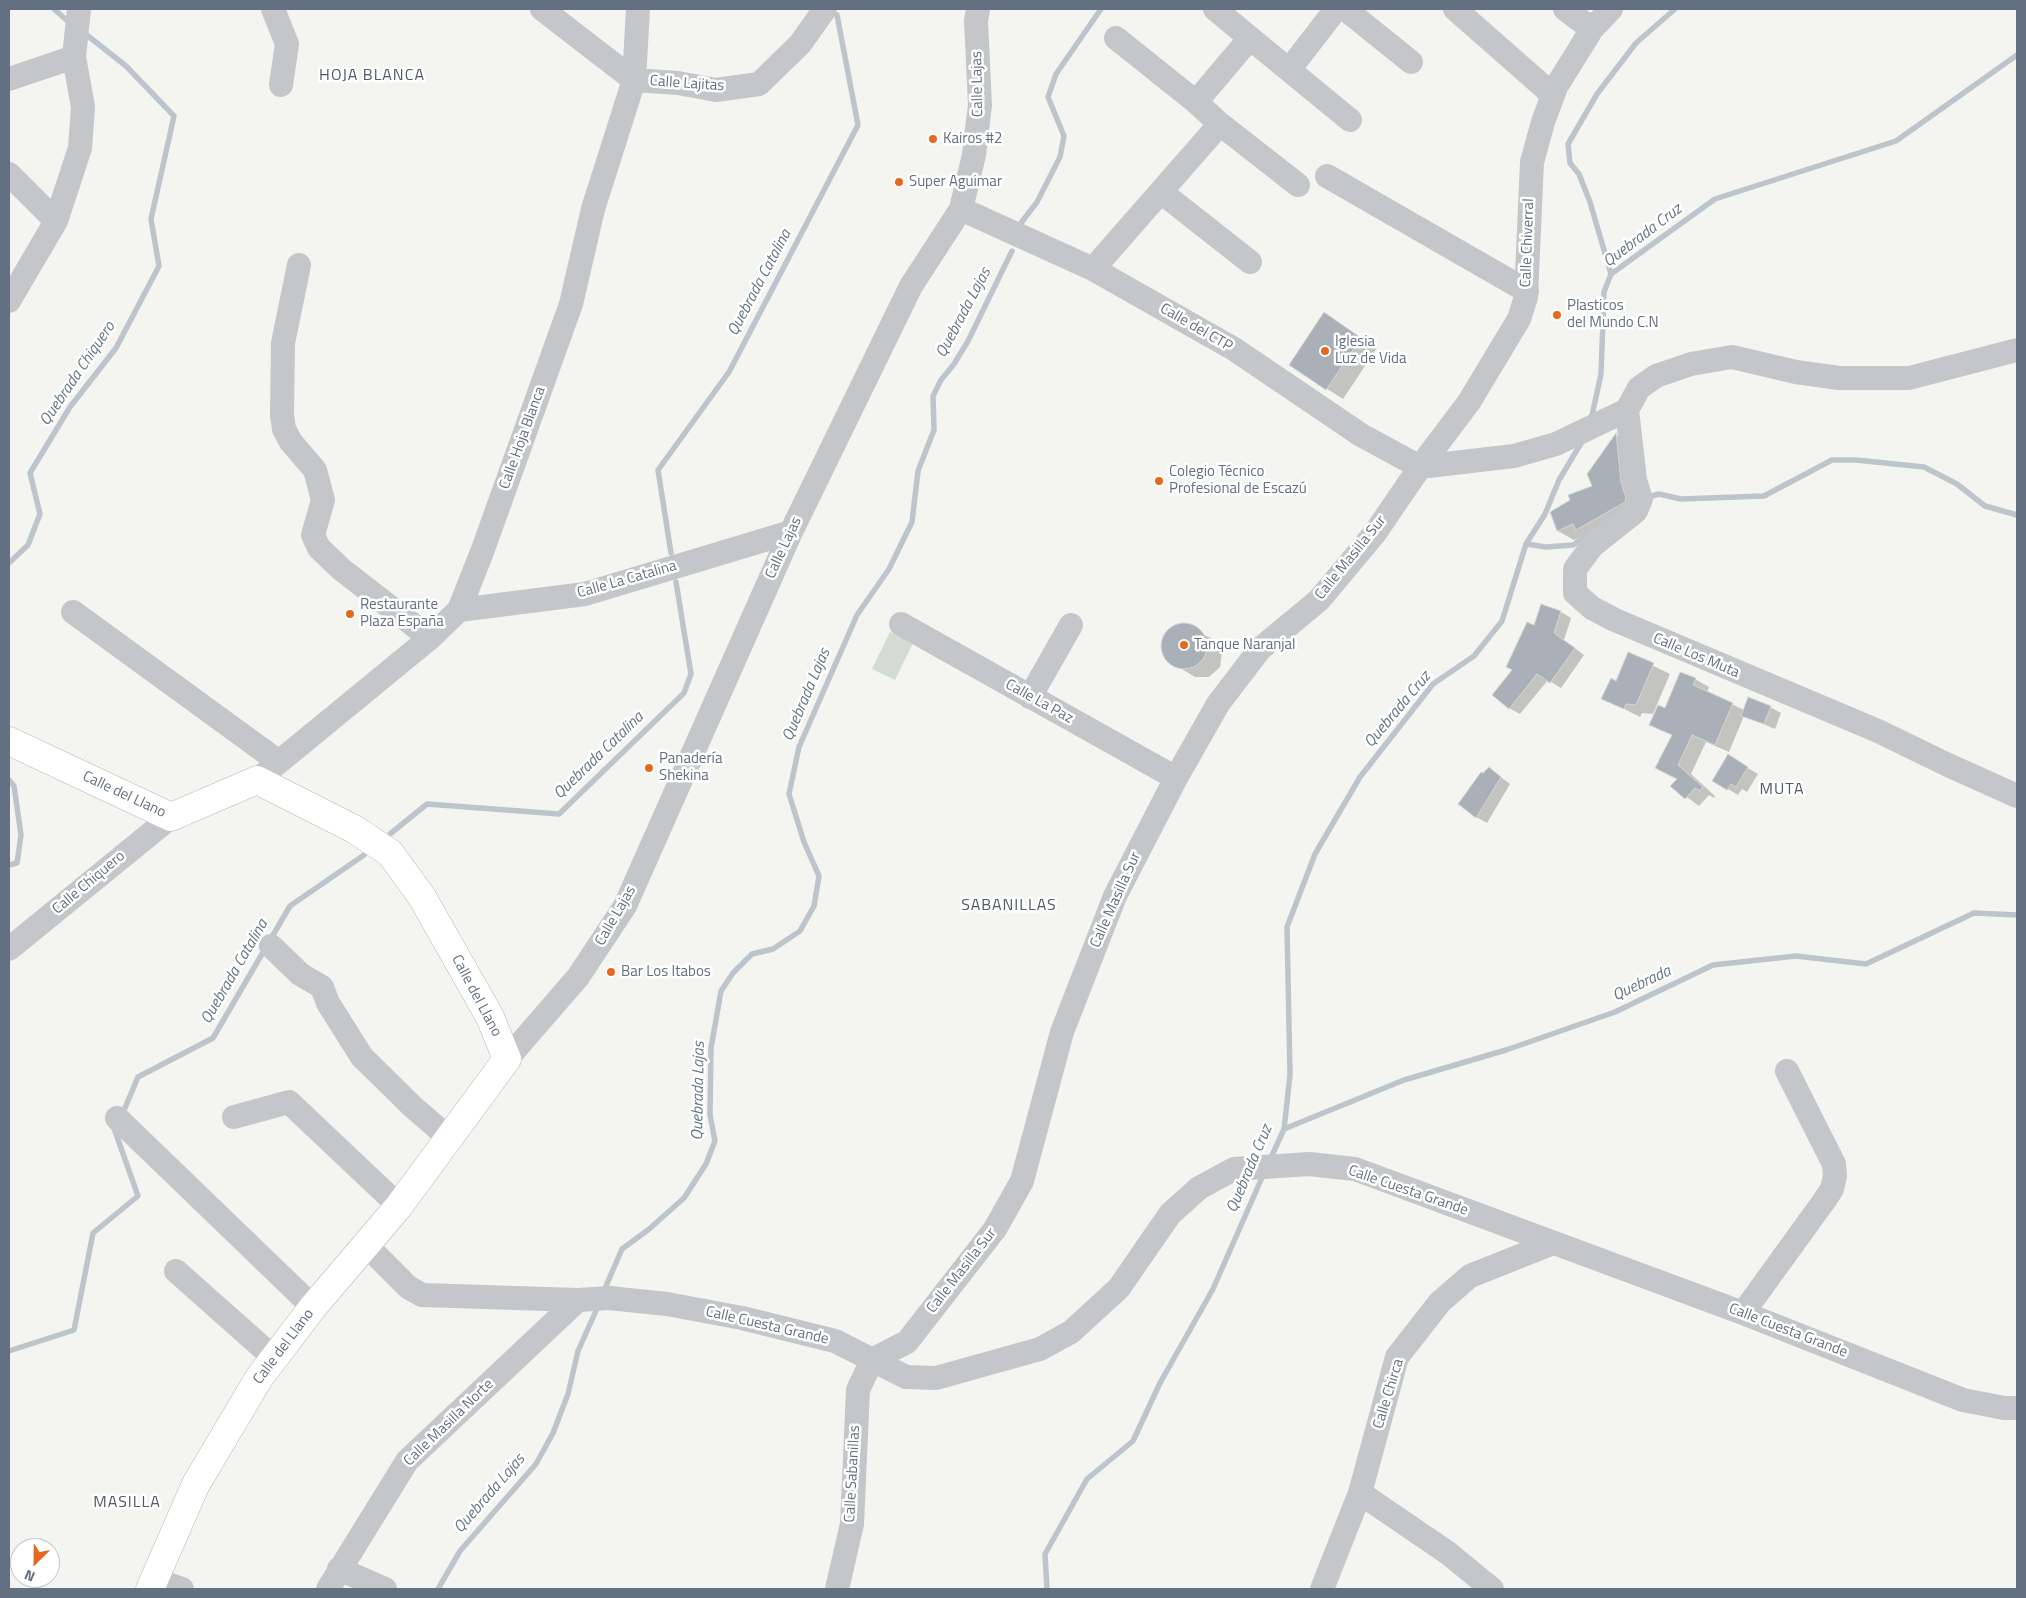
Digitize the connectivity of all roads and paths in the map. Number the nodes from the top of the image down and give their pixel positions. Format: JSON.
{"nodes":[{"id":1,"x":79,"y":9,"type":"edge"},
{"id":2,"x":273,"y":9,"type":"edge"},
{"id":3,"x":542,"y":9,"type":"edge"},
{"id":4,"x":638,"y":9,"type":"edge"},
{"id":5,"x":825,"y":9,"type":"edge"},
{"id":6,"x":1215,"y":9,"type":"edge"},
{"id":7,"x":1336,"y":9,"type":"edge"},
{"id":8,"x":1345,"y":9,"type":"edge"},
{"id":9,"x":1455,"y":9,"type":"edge"},
{"id":10,"x":1565,"y":9,"type":"edge"},
{"id":11,"x":1610,"y":9,"type":"edge"},
{"id":12,"x":974,"y":13,"type":"edge"},
{"id":13,"x":1592,"y":29,"type":"junction"},
{"id":14,"x":1116,"y":38,"type":"dead end"},
{"id":15,"x":1250,"y":38,"type":"junction"},
{"id":16,"x":75,"y":48,"type":"junction"},
{"id":17,"x":1411,"y":62,"type":"dead end"},
{"id":18,"x":1289,"y":70,"type":"junction"},
{"id":19,"x":9,"y":79,"type":"edge"},
{"id":20,"x":634,"y":80,"type":"junction"},
{"id":21,"x":282,"y":85,"type":"dead end"},
{"id":22,"x":1552,"y":97,"type":"junction"},
{"id":23,"x":1196,"y":102,"type":"junction"},
{"id":24,"x":1350,"y":120,"type":"dead end"},
{"id":25,"x":1220,"y":124,"type":"junction"},
{"id":26,"x":9,"y":174,"type":"edge"},
{"id":27,"x":1327,"y":176,"type":"dead end"},
{"id":28,"x":1298,"y":185,"type":"dead end"},
{"id":29,"x":1161,"y":192,"type":"junction"},
{"id":30,"x":961,"y":209,"type":"junction"},
{"id":31,"x":56,"y":222,"type":"junction"},
{"id":32,"x":1250,"y":262,"type":"dead end"},
{"id":33,"x":299,"y":265,"type":"dead end"},
{"id":34,"x":1093,"y":269,"type":"junction"},
{"id":35,"x":1527,"y":291,"type":"junction"},
{"id":36,"x":9,"y":301,"type":"edge"},
{"id":37,"x":2017,"y":350,"type":"edge"},
{"id":38,"x":1617,"y":415,"type":"junction"},
{"id":39,"x":1420,"y":467,"type":"junction"},
{"id":40,"x":791,"y":532,"type":"junction"},
{"id":41,"x":459,"y":610,"type":"junction"},
{"id":42,"x":73,"y":612,"type":"dead end"},
{"id":43,"x":901,"y":624,"type":"dead end"},
{"id":44,"x":1071,"y":624,"type":"dead end"},
{"id":45,"x":430,"y":638,"type":"junction"},
{"id":46,"x":1030,"y":697,"type":"junction"},
{"id":47,"x":9,"y":740,"type":"edge"},
{"id":48,"x":279,"y":762,"type":"junction"},
{"id":49,"x":1176,"y":778,"type":"junction"},
{"id":50,"x":257,"y":780,"type":"junction"},
{"id":51,"x":2017,"y":796,"type":"edge"},
{"id":52,"x":171,"y":817,"type":"junction"},
{"id":53,"x":272,"y":946,"type":"dead end"},
{"id":54,"x":9,"y":949,"type":"edge"},
{"id":55,"x":507,"y":1059,"type":"junction"},
{"id":56,"x":1786,"y":1071,"type":"dead end"},
{"id":57,"x":234,"y":1117,"type":"dead end"},
{"id":58,"x":117,"y":1118,"type":"dead end"},
{"id":59,"x":449,"y":1138,"type":"junction"},
{"id":60,"x":399,"y":1206,"type":"junction"},
{"id":61,"x":1553,"y":1243,"type":"junction"},
{"id":62,"x":366,"y":1245,"type":"junction"},
{"id":63,"x":176,"y":1271,"type":"dead end"},
{"id":64,"x":578,"y":1300,"type":"junction"},
{"id":65,"x":313,"y":1308,"type":"junction"},
{"id":66,"x":1744,"y":1314,"type":"junction"},
{"id":67,"x":274,"y":1358,"type":"junction"},
{"id":68,"x":872,"y":1360,"type":"junction"},
{"id":69,"x":2017,"y":1408,"type":"edge"},
{"id":70,"x":1360,"y":1493,"type":"junction"},
{"id":71,"x":333,"y":1579,"type":"edge"},
{"id":72,"x":152,"y":1584,"type":"edge"},
{"id":73,"x":1480,"y":1586,"type":"edge"},
{"id":74,"x":182,"y":1589,"type":"edge"},
{"id":75,"x":385,"y":1589,"type":"edge"},
{"id":76,"x":837,"y":1589,"type":"edge"},
{"id":77,"x":1322,"y":1589,"type":"edge"}],
"edges":[{"from":1,"to":16,"type":"street"},
{"from":2,"to":21,"type":"street"},
{"from":3,"to":20,"type":"street"},
{"from":4,"to":20,"type":"street","name":"Calle Hoja Blanca"},
{"from":5,"to":20,"type":"street","name":"Calle Lajitas"},
{"from":6,"to":15,"type":"street"},
{"from":7,"to":18,"type":"street"},
{"from":8,"to":17,"type":"street"},
{"from":9,"to":22,"type":"street"},
{"from":10,"to":13,"type":"street"},
{"from":11,"to":13,"type":"street","name":"Calle Chiverral"},
{"from":12,"to":30,"type":"street","name":"Calle Lajas"},
{"from":13,"to":22,"type":"street","name":"Calle Chiverral"},
{"from":14,"to":23,"type":"street"},
{"from":15,"to":18,"type":"street"},
{"from":15,"to":23,"type":"street"},
{"from":16,"to":19,"type":"street"},
{"from":16,"to":31,"type":"street"},
{"from":18,"to":24,"type":"street"},
{"from":20,"to":41,"type":"street","name":"Calle Hoja Blanca"},
{"from":22,"to":35,"type":"street","name":"Calle Chiverral"},
{"from":23,"to":25,"type":"street"},
{"from":25,"to":28,"type":"street"},
{"from":25,"to":29,"type":"street"},
{"from":26,"to":31,"type":"street"},
{"from":27,"to":35,"type":"street"},
{"from":29,"to":32,"type":"street"},
{"from":29,"to":34,"type":"street"},
{"from":30,"to":34,"type":"street","name":"Calle del CTP"},
{"from":30,"to":40,"type":"street","name":"Calle Lajas"},
{"from":31,"to":36,"type":"street"},
{"from":33,"to":45,"type":"street"},
{"from":34,"to":39,"type":"street","name":"Calle del CTP"},
{"from":35,"to":39,"type":"street","name":"Calle Chiverral"},
{"from":37,"to":38,"type":"street"},
{"from":38,"to":39,"type":"street"},
{"from":38,"to":51,"type":"street","name":"Calle Los Muta"},
{"from":39,"to":49,"type":"street","name":"Calle Masilla Sur"},
{"from":40,"to":41,"type":"street","name":"Calle La Catalina"},
{"from":40,"to":55,"type":"street","name":"Calle Lajas"},
{"from":41,"to":45,"type":"street","name":"Calle Hoja Blanca"},
{"from":42,"to":48,"type":"street"},
{"from":43,"to":46,"type":"street","name":"Calle La Paz"},
{"from":44,"to":46,"type":"street"},
{"from":45,"to":48,"type":"street","name":"Calle Hoja Blanca"},
{"from":46,"to":49,"type":"street","name":"Calle La Paz"},
{"from":47,"to":52,"type":"main road","name":"Calle del Llano"},
{"from":48,"to":50,"type":"street","name":"Calle Hoja Blanca"},
{"from":49,"to":68,"type":"street","name":"Calle Masilla Sur"},
{"from":50,"to":52,"type":"main road","name":"Calle del Llano"},
{"from":50,"to":55,"type":"main road","name":"Calle del Llano"},
{"from":52,"to":54,"type":"street","name":"Calle Chiquero"},
{"from":53,"to":59,"type":"street"},
{"from":55,"to":59,"type":"main road","name":"Calle del Llano"},
{"from":56,"to":66,"type":"street"},
{"from":57,"to":60,"type":"street"},
{"from":58,"to":65,"type":"street"},
{"from":59,"to":60,"type":"main road","name":"Calle del Llano"},
{"from":60,"to":62,"type":"main road","name":"Calle del Llano"},
{"from":61,"to":66,"type":"street","name":"Calle Cuesta Grande"},
{"from":61,"to":68,"type":"street","name":"Calle Cuesta Grande"},
{"from":61,"to":70,"type":"street","name":"Calle Chirca"},
{"from":62,"to":64,"type":"street","name":"Calle Cuesta Grande"},
{"from":62,"to":65,"type":"main road","name":"Calle del Llano"},
{"from":63,"to":67,"type":"street"},
{"from":64,"to":68,"type":"street","name":"Calle Cuesta Grande"},
{"from":64,"to":71,"type":"street","name":"Calle Masilla Norte"},
{"from":65,"to":67,"type":"main road","name":"Calle del Llano"},
{"from":66,"to":69,"type":"street","name":"Calle Cuesta Grande"},
{"from":67,"to":72,"type":"main road","name":"Calle del Llano"},
{"from":68,"to":76,"type":"street","name":"Calle Sabanillas"},
{"from":70,"to":73,"type":"street"},
{"from":70,"to":77,"type":"street","name":"Calle Chirca"},
{"from":71,"to":75,"type":"street"},
{"from":72,"to":74,"type":"street"}]}
